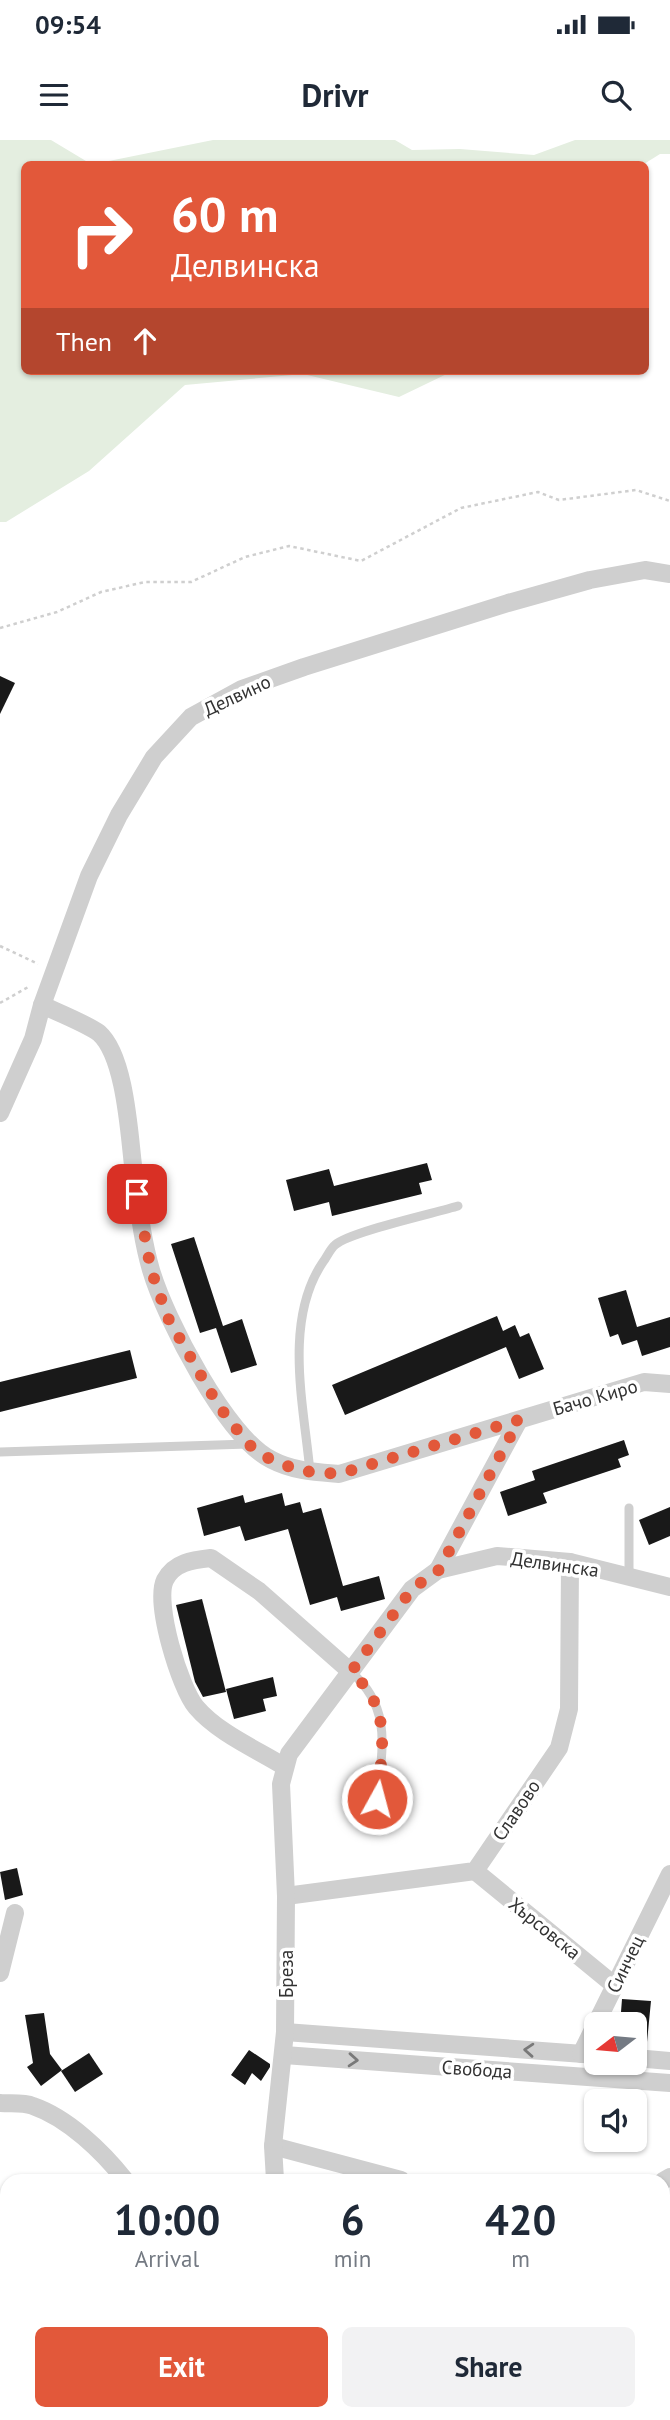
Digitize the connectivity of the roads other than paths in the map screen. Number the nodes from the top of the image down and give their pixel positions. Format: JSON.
{"nodes":[{"id":1,"x":670,"y":574,"type":"edge"},
{"id":2,"x":42,"y":1005,"type":"junction"},
{"id":3,"x":0,"y":1113,"type":"edge"},
{"id":4,"x":458,"y":1206,"type":"dead end"},
{"id":5,"x":670,"y":1384,"type":"edge"},
{"id":6,"x":519,"y":1420,"type":"junction"},
{"id":7,"x":248,"y":1444,"type":"junction"},
{"id":8,"x":0,"y":1452,"type":"edge"},
{"id":9,"x":310,"y":1472,"type":"junction"},
{"id":10,"x":629,"y":1507,"type":"dead end"},
{"id":11,"x":570,"y":1562,"type":"junction"},
{"id":12,"x":439,"y":1570,"type":"junction"},
{"id":13,"x":629,"y":1577,"type":"junction"},
{"id":14,"x":670,"y":1587,"type":"edge"},
{"id":15,"x":351,"y":1672,"type":"junction"},
{"id":16,"x":285,"y":1767,"type":"junction"},
{"id":17,"x":377,"y":1799,"type":"dead end"},
{"id":18,"x":475,"y":1871,"type":"junction"},
{"id":19,"x":670,"y":1874,"type":"edge"},
{"id":20,"x":286,"y":1896,"type":"junction"},
{"id":21,"x":15,"y":1913,"type":"dead end"},
{"id":22,"x":0,"y":1973,"type":"edge"},
{"id":23,"x":614,"y":1985,"type":"junction"},
{"id":24,"x":604,"y":2012,"type":"edge"},
{"id":25,"x":285,"y":2032,"type":"junction"},
{"id":26,"x":285,"y":2054,"type":"junction"},
{"id":27,"x":584,"y":2055,"type":"edge"},
{"id":28,"x":648,"y":2059,"type":"edge"},
{"id":29,"x":670,"y":2061,"type":"edge"},
{"id":30,"x":670,"y":2083,"type":"edge"},
{"id":31,"x":0,"y":2104,"type":"edge"},
{"id":32,"x":273,"y":2146,"type":"junction"},
{"id":33,"x":120,"y":2174,"type":"edge"},
{"id":34,"x":275,"y":2174,"type":"edge"},
{"id":35,"x":378,"y":2174,"type":"edge"}],
"edges":[{"from":1,"to":2,"type":"street","name":"Делвино"},
{"from":2,"to":3,"type":"street","name":"Делвино"},
{"from":2,"to":7,"type":"street","name":"Бачо Киро"},
{"from":4,"to":9,"type":"lane"},
{"from":5,"to":6,"type":"street","name":"Бачо Киро"},
{"from":6,"to":9,"type":"street","name":"Бачо Киро"},
{"from":6,"to":12,"type":"street"},
{"from":7,"to":8,"type":"lane"},
{"from":7,"to":9,"type":"street","name":"Бачо Киро"},
{"from":10,"to":13,"type":"lane"},
{"from":11,"to":12,"type":"street","name":"Делвинска"},
{"from":11,"to":13,"type":"street","name":"Делвинска"},
{"from":11,"to":18,"type":"street","name":"Славово"},
{"from":12,"to":15,"type":"street","name":"Делвинска"},
{"from":13,"to":14,"type":"street","name":"Делвинска"},
{"from":15,"to":16,"type":"street","name":"Делвинска"},
{"from":15,"to":16,"type":"street"},
{"from":15,"to":17,"type":"lane"},
{"from":16,"to":20,"type":"street","name":"Бреза"},
{"from":18,"to":20,"type":"street"},
{"from":18,"to":23,"type":"street","name":"Хърсовска"},
{"from":19,"to":23,"type":"street","name":"Синчец"},
{"from":20,"to":25,"type":"street","name":"Бреза"},
{"from":21,"to":22,"type":"street"},
{"from":23,"to":24,"type":"street","name":"Синчец"},
{"from":25,"to":26,"type":"street","name":"Бреза"},
{"from":27,"to":25,"type":"street","name":"Свобода","one_way":true},
{"from":26,"to":30,"type":"street","name":"Свобода","one_way":true},
{"from":26,"to":32,"type":"street","name":"Бреза"},
{"from":28,"to":29,"type":"street"},
{"from":31,"to":33,"type":"street"},
{"from":32,"to":34,"type":"street","name":"Бреза"},
{"from":32,"to":35,"type":"street"}]}
